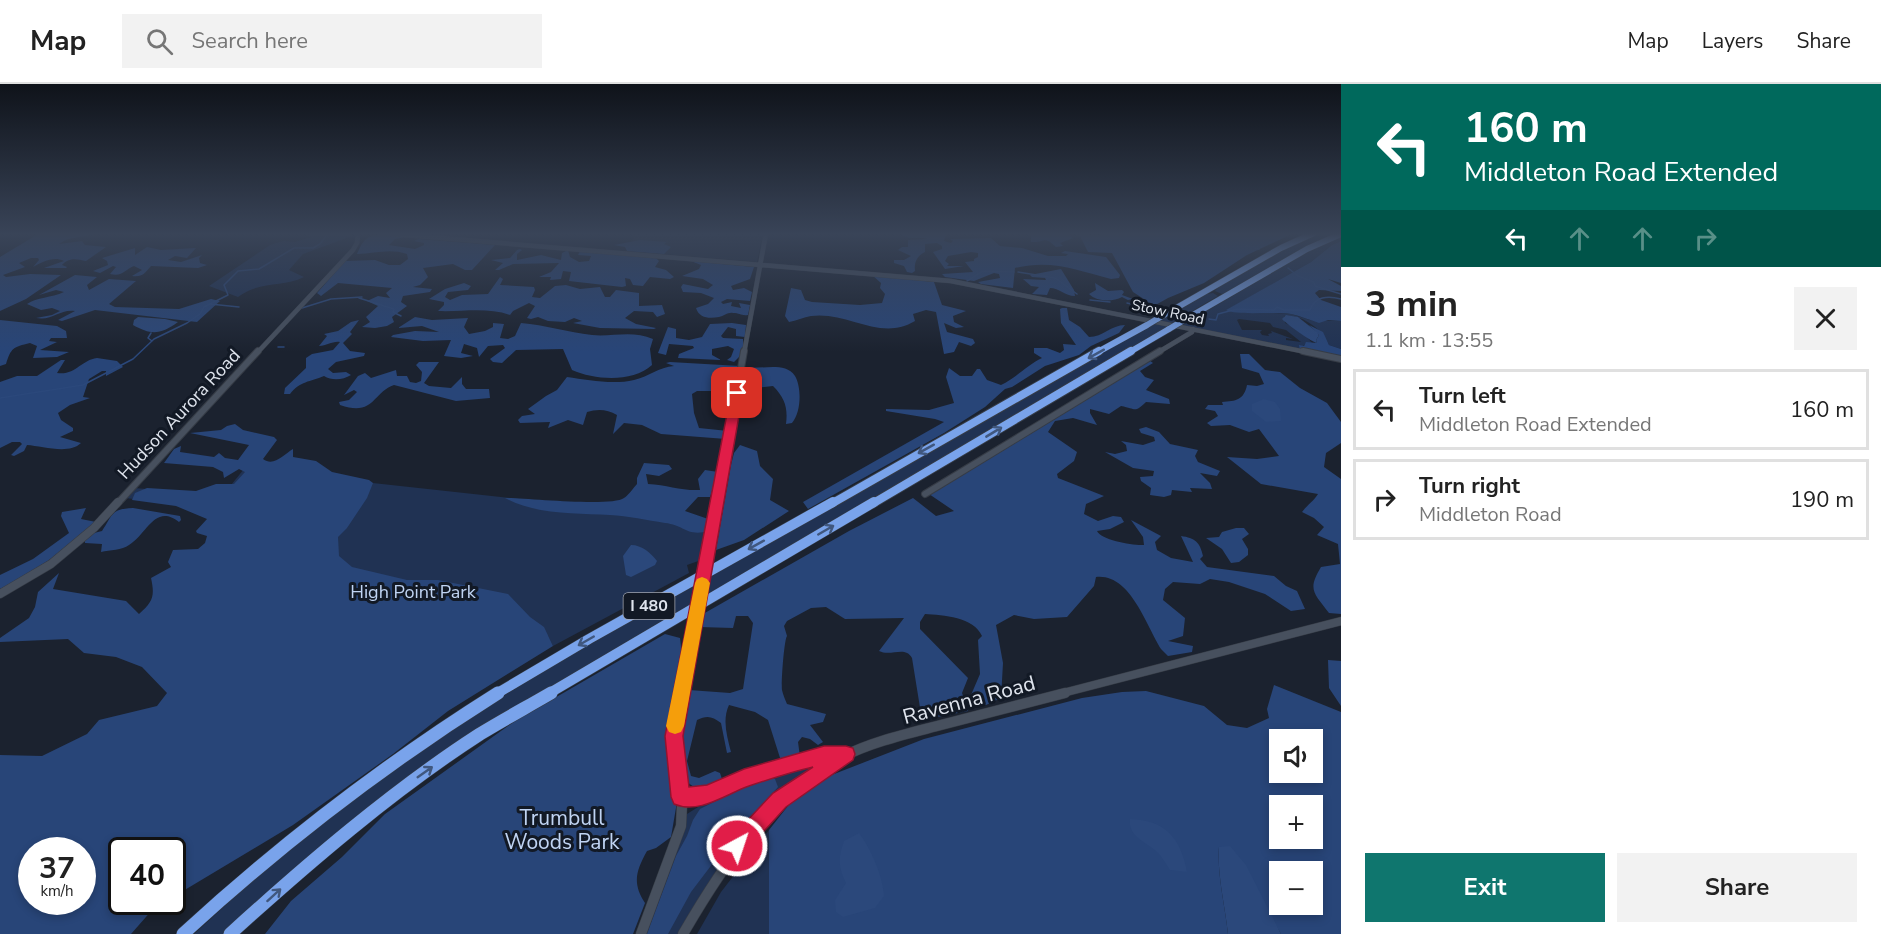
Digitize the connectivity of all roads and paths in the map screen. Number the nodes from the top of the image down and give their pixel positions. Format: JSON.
{"nodes":[{"id":1,"x":332,"y":273,"type":"edge"},
{"id":2,"x":758,"y":273,"type":"edge"},
{"id":3,"x":863,"y":273,"type":"edge"},
{"id":4,"x":1238,"y":273,"type":"edge"},
{"id":5,"x":1266,"y":273,"type":"edge"},
{"id":6,"x":1147,"y":322,"type":"junction"},
{"id":7,"x":1193,"y":329,"type":"junction"},
{"id":8,"x":1341,"y":359,"type":"edge"},
{"id":9,"x":925,"y":494,"type":"dead end"},
{"id":10,"x":0,"y":594,"type":"edge"},
{"id":11,"x":1341,"y":621,"type":"edge"},
{"id":12,"x":846,"y":754,"type":"junction"},
{"id":13,"x":680,"y":797,"type":"junction"},
{"id":14,"x":183,"y":934,"type":"edge"},
{"id":15,"x":230,"y":934,"type":"edge"},
{"id":16,"x":641,"y":934,"type":"edge"},
{"id":17,"x":683,"y":934,"type":"edge"}],
"edges":[{"from":1,"to":10,"type":"street","name":"Hudson Aurora Road"},
{"from":2,"to":13,"type":"street","bridge":true},
{"from":3,"to":6,"type":"street","name":"Stow Road"},
{"from":4,"to":6,"type":"highway","number":"I 480","bridge":true},
{"from":15,"to":5,"type":"highway","number":"I 480","one_way":true,"bridge":true},
{"from":6,"to":7,"type":"street","name":"Stow Road"},
{"from":6,"to":14,"type":"highway","number":"I 480","one_way":true},
{"from":7,"to":8,"type":"street","name":"Stow Road"},
{"from":7,"to":9,"type":"street"},
{"from":11,"to":12,"type":"street","name":"Ravenna Road"},
{"from":12,"to":13,"type":"street"},
{"from":12,"to":17,"type":"street","name":"Ravenna Road"},
{"from":13,"to":16,"type":"street"}]}
